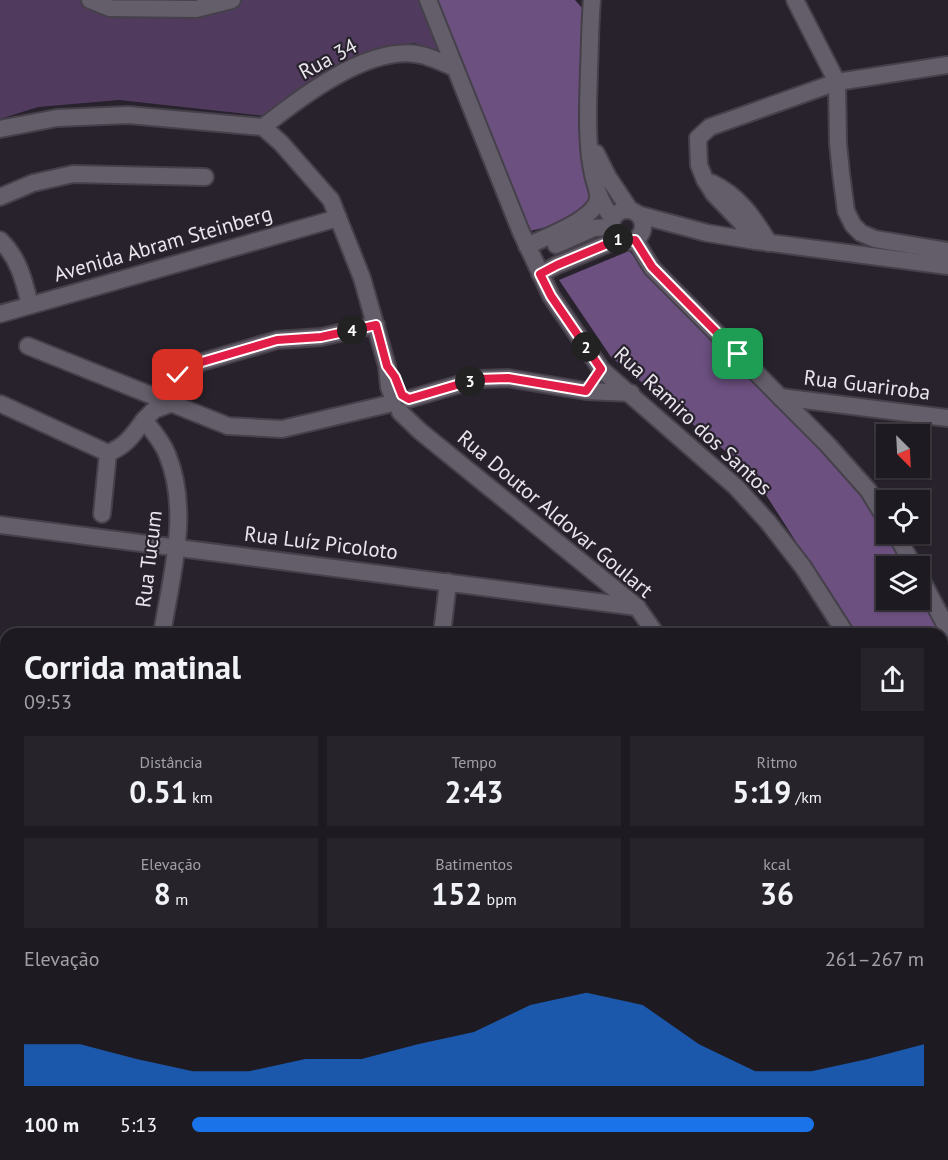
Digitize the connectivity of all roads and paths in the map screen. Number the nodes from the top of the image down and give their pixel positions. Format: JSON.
{"nodes":[{"id":1,"x":90,"y":0,"type":"edge"},
{"id":2,"x":232,"y":0,"type":"edge"},
{"id":3,"x":428,"y":0,"type":"edge"},
{"id":4,"x":795,"y":0,"type":"edge"},
{"id":5,"x":590,"y":2,"type":"edge"},
{"id":6,"x":948,"y":65,"type":"edge"},
{"id":7,"x":455,"y":68,"type":"junction"},
{"id":8,"x":837,"y":82,"type":"junction"},
{"id":9,"x":263,"y":127,"type":"junction"},
{"id":10,"x":0,"y":129,"type":"edge"},
{"id":11,"x":587,"y":133,"type":"junction"},
{"id":12,"x":205,"y":177,"type":"dead end"},
{"id":13,"x":597,"y":185,"type":"junction"},
{"id":14,"x":0,"y":197,"type":"edge"},
{"id":15,"x":635,"y":213,"type":"junction"},
{"id":16,"x":338,"y":218,"type":"junction"},
{"id":17,"x":622,"y":230,"type":"junction"},
{"id":18,"x":707,"y":233,"type":"junction"},
{"id":19,"x":0,"y":240,"type":"edge"},
{"id":20,"x":762,"y":242,"type":"junction"},
{"id":21,"x":948,"y":250,"type":"edge"},
{"id":22,"x":529,"y":251,"type":"junction"},
{"id":23,"x":948,"y":266,"type":"edge"},
{"id":24,"x":540,"y":274,"type":"junction"},
{"id":25,"x":30,"y":305,"type":"junction"},
{"id":26,"x":0,"y":314,"type":"edge"},
{"id":27,"x":376,"y":325,"type":"junction"},
{"id":28,"x":28,"y":346,"type":"dead end"},
{"id":29,"x":601,"y":369,"type":"junction"},
{"id":30,"x":178,"y":375,"type":"dead end"},
{"id":31,"x":586,"y":391,"type":"junction"},
{"id":32,"x":631,"y":393,"type":"junction"},
{"id":33,"x":780,"y":398,"type":"junction"},
{"id":34,"x":401,"y":402,"type":"junction"},
{"id":35,"x":1,"y":404,"type":"edge"},
{"id":36,"x":170,"y":404,"type":"junction"},
{"id":37,"x":948,"y":418,"type":"edge"},
{"id":38,"x":144,"y":420,"type":"junction"},
{"id":39,"x":108,"y":453,"type":"junction"},
{"id":40,"x":876,"y":503,"type":"edge"},
{"id":41,"x":102,"y":514,"type":"dead end"},
{"id":42,"x":0,"y":525,"type":"edge"},
{"id":43,"x":176,"y":546,"type":"junction"},
{"id":44,"x":448,"y":582,"type":"junction"},
{"id":45,"x":930,"y":596,"type":"edge"},
{"id":46,"x":637,"y":607,"type":"junction"},
{"id":47,"x":163,"y":628,"type":"edge"},
{"id":48,"x":443,"y":628,"type":"edge"},
{"id":49,"x":652,"y":628,"type":"edge"},
{"id":50,"x":842,"y":628,"type":"edge"},
{"id":51,"x":947,"y":628,"type":"edge"}],
"edges":[{"from":1,"to":2,"type":"street"},
{"from":3,"to":7,"type":"street","name":"Rua Ramiro dos Santos"},
{"from":4,"to":8,"type":"street"},
{"from":5,"to":11,"type":"street"},
{"from":6,"to":8,"type":"street"},
{"from":7,"to":9,"type":"street","name":"Rua 34"},
{"from":7,"to":22,"type":"street","name":"Rua Ramiro dos Santos"},
{"from":8,"to":20,"type":"street"},
{"from":8,"to":21,"type":"street"},
{"from":9,"to":10,"type":"street"},
{"from":9,"to":16,"type":"street","name":"Rua Doutor Aldovar Goulart"},
{"from":11,"to":13,"type":"street"},
{"from":11,"to":15,"type":"street"},
{"from":12,"to":14,"type":"street"},
{"from":13,"to":17,"type":"street"},
{"from":13,"to":22,"type":"street"},
{"from":15,"to":17,"type":"street"},
{"from":15,"to":17,"type":"street"},
{"from":15,"to":18,"type":"street"},
{"from":16,"to":25,"type":"street","name":"Avenida Abram Steinberg"},
{"from":16,"to":27,"type":"street","name":"Rua Doutor Aldovar Goulart"},
{"from":17,"to":18,"type":"street"},
{"from":17,"to":22,"type":"street"},
{"from":17,"to":24,"type":"street"},
{"from":17,"to":33,"type":"street"},
{"from":18,"to":20,"type":"street"},
{"from":19,"to":25,"type":"street"},
{"from":20,"to":23,"type":"street"},
{"from":22,"to":24,"type":"street","name":"Rua Ramiro dos Santos"},
{"from":24,"to":29,"type":"street","name":"Rua Ramiro dos Santos"},
{"from":25,"to":26,"type":"street","name":"Avenida Abram Steinberg"},
{"from":27,"to":30,"type":"street"},
{"from":27,"to":34,"type":"street","name":"Rua Doutor Aldovar Goulart"},
{"from":28,"to":36,"type":"street"},
{"from":29,"to":31,"type":"street"},
{"from":29,"to":32,"type":"street","name":"Rua Ramiro dos Santos"},
{"from":31,"to":32,"type":"street"},
{"from":31,"to":34,"type":"street"},
{"from":32,"to":50,"type":"street","name":"Rua Ramiro dos Santos"},
{"from":33,"to":37,"type":"street","name":"Rua Guariroba"},
{"from":33,"to":40,"type":"street"},
{"from":34,"to":36,"type":"street"},
{"from":34,"to":46,"type":"street","name":"Rua Doutor Aldovar Goulart"},
{"from":35,"to":39,"type":"street"},
{"from":36,"to":38,"type":"street"},
{"from":38,"to":39,"type":"street"},
{"from":38,"to":43,"type":"street","name":"Rua Tucum"},
{"from":39,"to":41,"type":"street"},
{"from":42,"to":43,"type":"street","name":"Rua Luíz Picoloto"},
{"from":43,"to":44,"type":"street","name":"Rua Luíz Picoloto"},
{"from":43,"to":47,"type":"street","name":"Rua Tucum"},
{"from":44,"to":46,"type":"street","name":"Rua Luíz Picoloto"},
{"from":44,"to":48,"type":"street"},
{"from":45,"to":51,"type":"street"},
{"from":46,"to":49,"type":"street","name":"Rua Doutor Aldovar Goulart"}]}
